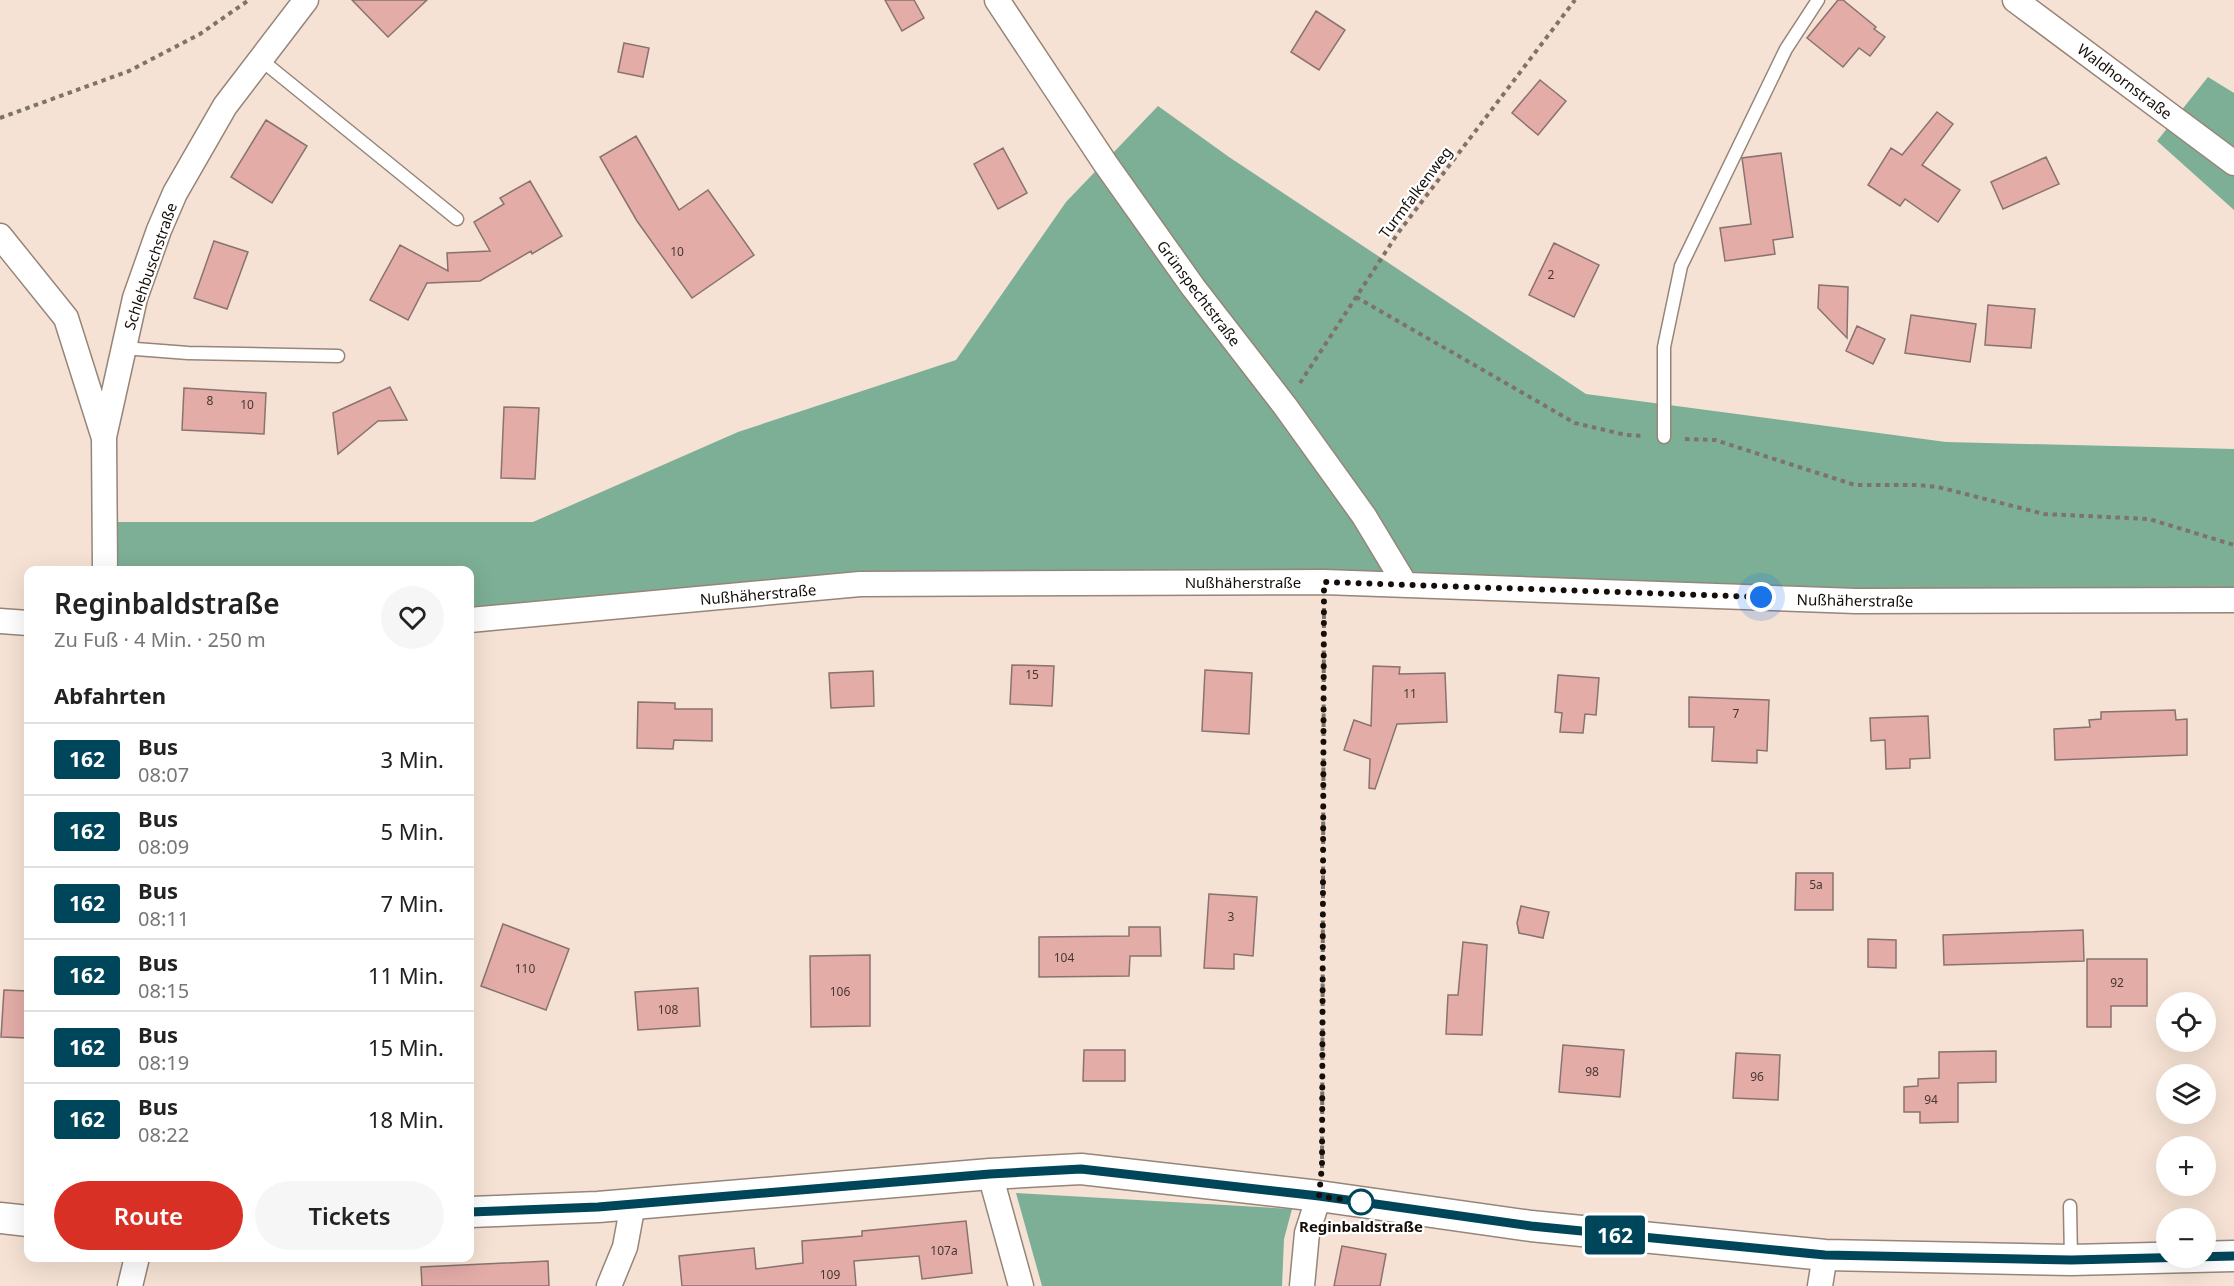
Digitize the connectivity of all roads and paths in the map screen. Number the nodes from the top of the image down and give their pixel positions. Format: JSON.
{"nodes":[{"id":1,"x":249,"y":0,"type":"edge"},
{"id":2,"x":306,"y":0,"type":"edge"},
{"id":3,"x":997,"y":0,"type":"edge"},
{"id":4,"x":1575,"y":0,"type":"edge"},
{"id":5,"x":1818,"y":0,"type":"edge"},
{"id":6,"x":2015,"y":0,"type":"edge"},
{"id":7,"x":260,"y":59,"type":"junction"},
{"id":8,"x":0,"y":118,"type":"edge"},
{"id":9,"x":2234,"y":163,"type":"edge"},
{"id":10,"x":457,"y":219,"type":"dead end"},
{"id":11,"x":0,"y":236,"type":"edge"},
{"id":12,"x":1356,"y":297,"type":"junction"},
{"id":13,"x":123,"y":348,"type":"junction"},
{"id":14,"x":338,"y":356,"type":"dead end"},
{"id":15,"x":1285,"y":406,"type":"junction"},
{"id":16,"x":104,"y":437,"type":"junction"},
{"id":17,"x":1664,"y":437,"type":"junction"},
{"id":18,"x":2234,"y":545,"type":"edge"},
{"id":19,"x":105,"y":566,"type":"edge"},
{"id":20,"x":1324,"y":582,"type":"junction"},
{"id":21,"x":1405,"y":584,"type":"junction"},
{"id":22,"x":2234,"y":600,"type":"edge"},
{"id":23,"x":474,"y":620,"type":"edge"},
{"id":24,"x":0,"y":621,"type":"edge"},
{"id":25,"x":24,"y":623,"type":"edge"},
{"id":26,"x":990,"y":1174,"type":"junction"},
{"id":27,"x":1319,"y":1196,"type":"junction"},
{"id":28,"x":633,"y":1204,"type":"junction"},
{"id":29,"x":2070,"y":1206,"type":"dead end"},
{"id":30,"x":474,"y":1212,"type":"edge"},
{"id":31,"x":0,"y":1218,"type":"edge"},
{"id":32,"x":24,"y":1221,"type":"edge"},
{"id":33,"x":1825,"y":1255,"type":"junction"},
{"id":34,"x":2234,"y":1256,"type":"edge"},
{"id":35,"x":2071,"y":1260,"type":"junction"},
{"id":36,"x":135,"y":1262,"type":"edge"},
{"id":37,"x":130,"y":1286,"type":"edge"},
{"id":38,"x":609,"y":1286,"type":"edge"},
{"id":39,"x":1021,"y":1286,"type":"edge"},
{"id":40,"x":1302,"y":1286,"type":"edge"},
{"id":41,"x":1820,"y":1286,"type":"edge"}],
"edges":[{"from":1,"to":8,"type":"path"},
{"from":2,"to":7,"type":"street","name":"Schlehbuschstraße"},
{"from":3,"to":15,"type":"street","name":"Grünspechtstraße"},
{"from":4,"to":12,"type":"path","name":"Turmfalkenweg"},
{"from":5,"to":17,"type":"lane"},
{"from":6,"to":9,"type":"street","name":"Waldhornstraße"},
{"from":7,"to":10,"type":"lane"},
{"from":7,"to":13,"type":"street","name":"Schlehbuschstraße"},
{"from":11,"to":16,"type":"street"},
{"from":12,"to":15,"type":"path","name":"Turmfalkenweg"},
{"from":12,"to":17,"type":"path"},
{"from":13,"to":14,"type":"lane"},
{"from":13,"to":16,"type":"street","name":"Schlehbuschstraße"},
{"from":15,"to":21,"type":"street","name":"Grünspechtstraße"},
{"from":16,"to":19,"type":"street","name":"Schlehbuschstraße"},
{"from":17,"to":18,"type":"path"},
{"from":20,"to":21,"type":"street","name":"Nußhäherstraße"},
{"from":20,"to":23,"type":"street","name":"Nußhäherstraße"},
{"from":20,"to":27,"type":"path"},
{"from":21,"to":22,"type":"street","name":"Nußhäherstraße"},
{"from":24,"to":25,"type":"street"},
{"from":26,"to":27,"type":"street"},
{"from":26,"to":28,"type":"street"},
{"from":26,"to":39,"type":"street"},
{"from":27,"to":33,"type":"street"},
{"from":27,"to":40,"type":"street"},
{"from":28,"to":30,"type":"street"},
{"from":28,"to":38,"type":"street"},
{"from":29,"to":35,"type":"lane"},
{"from":31,"to":32,"type":"street"},
{"from":33,"to":35,"type":"street"},
{"from":33,"to":41,"type":"street"},
{"from":34,"to":35,"type":"street"},
{"from":36,"to":37,"type":"street"}]}
